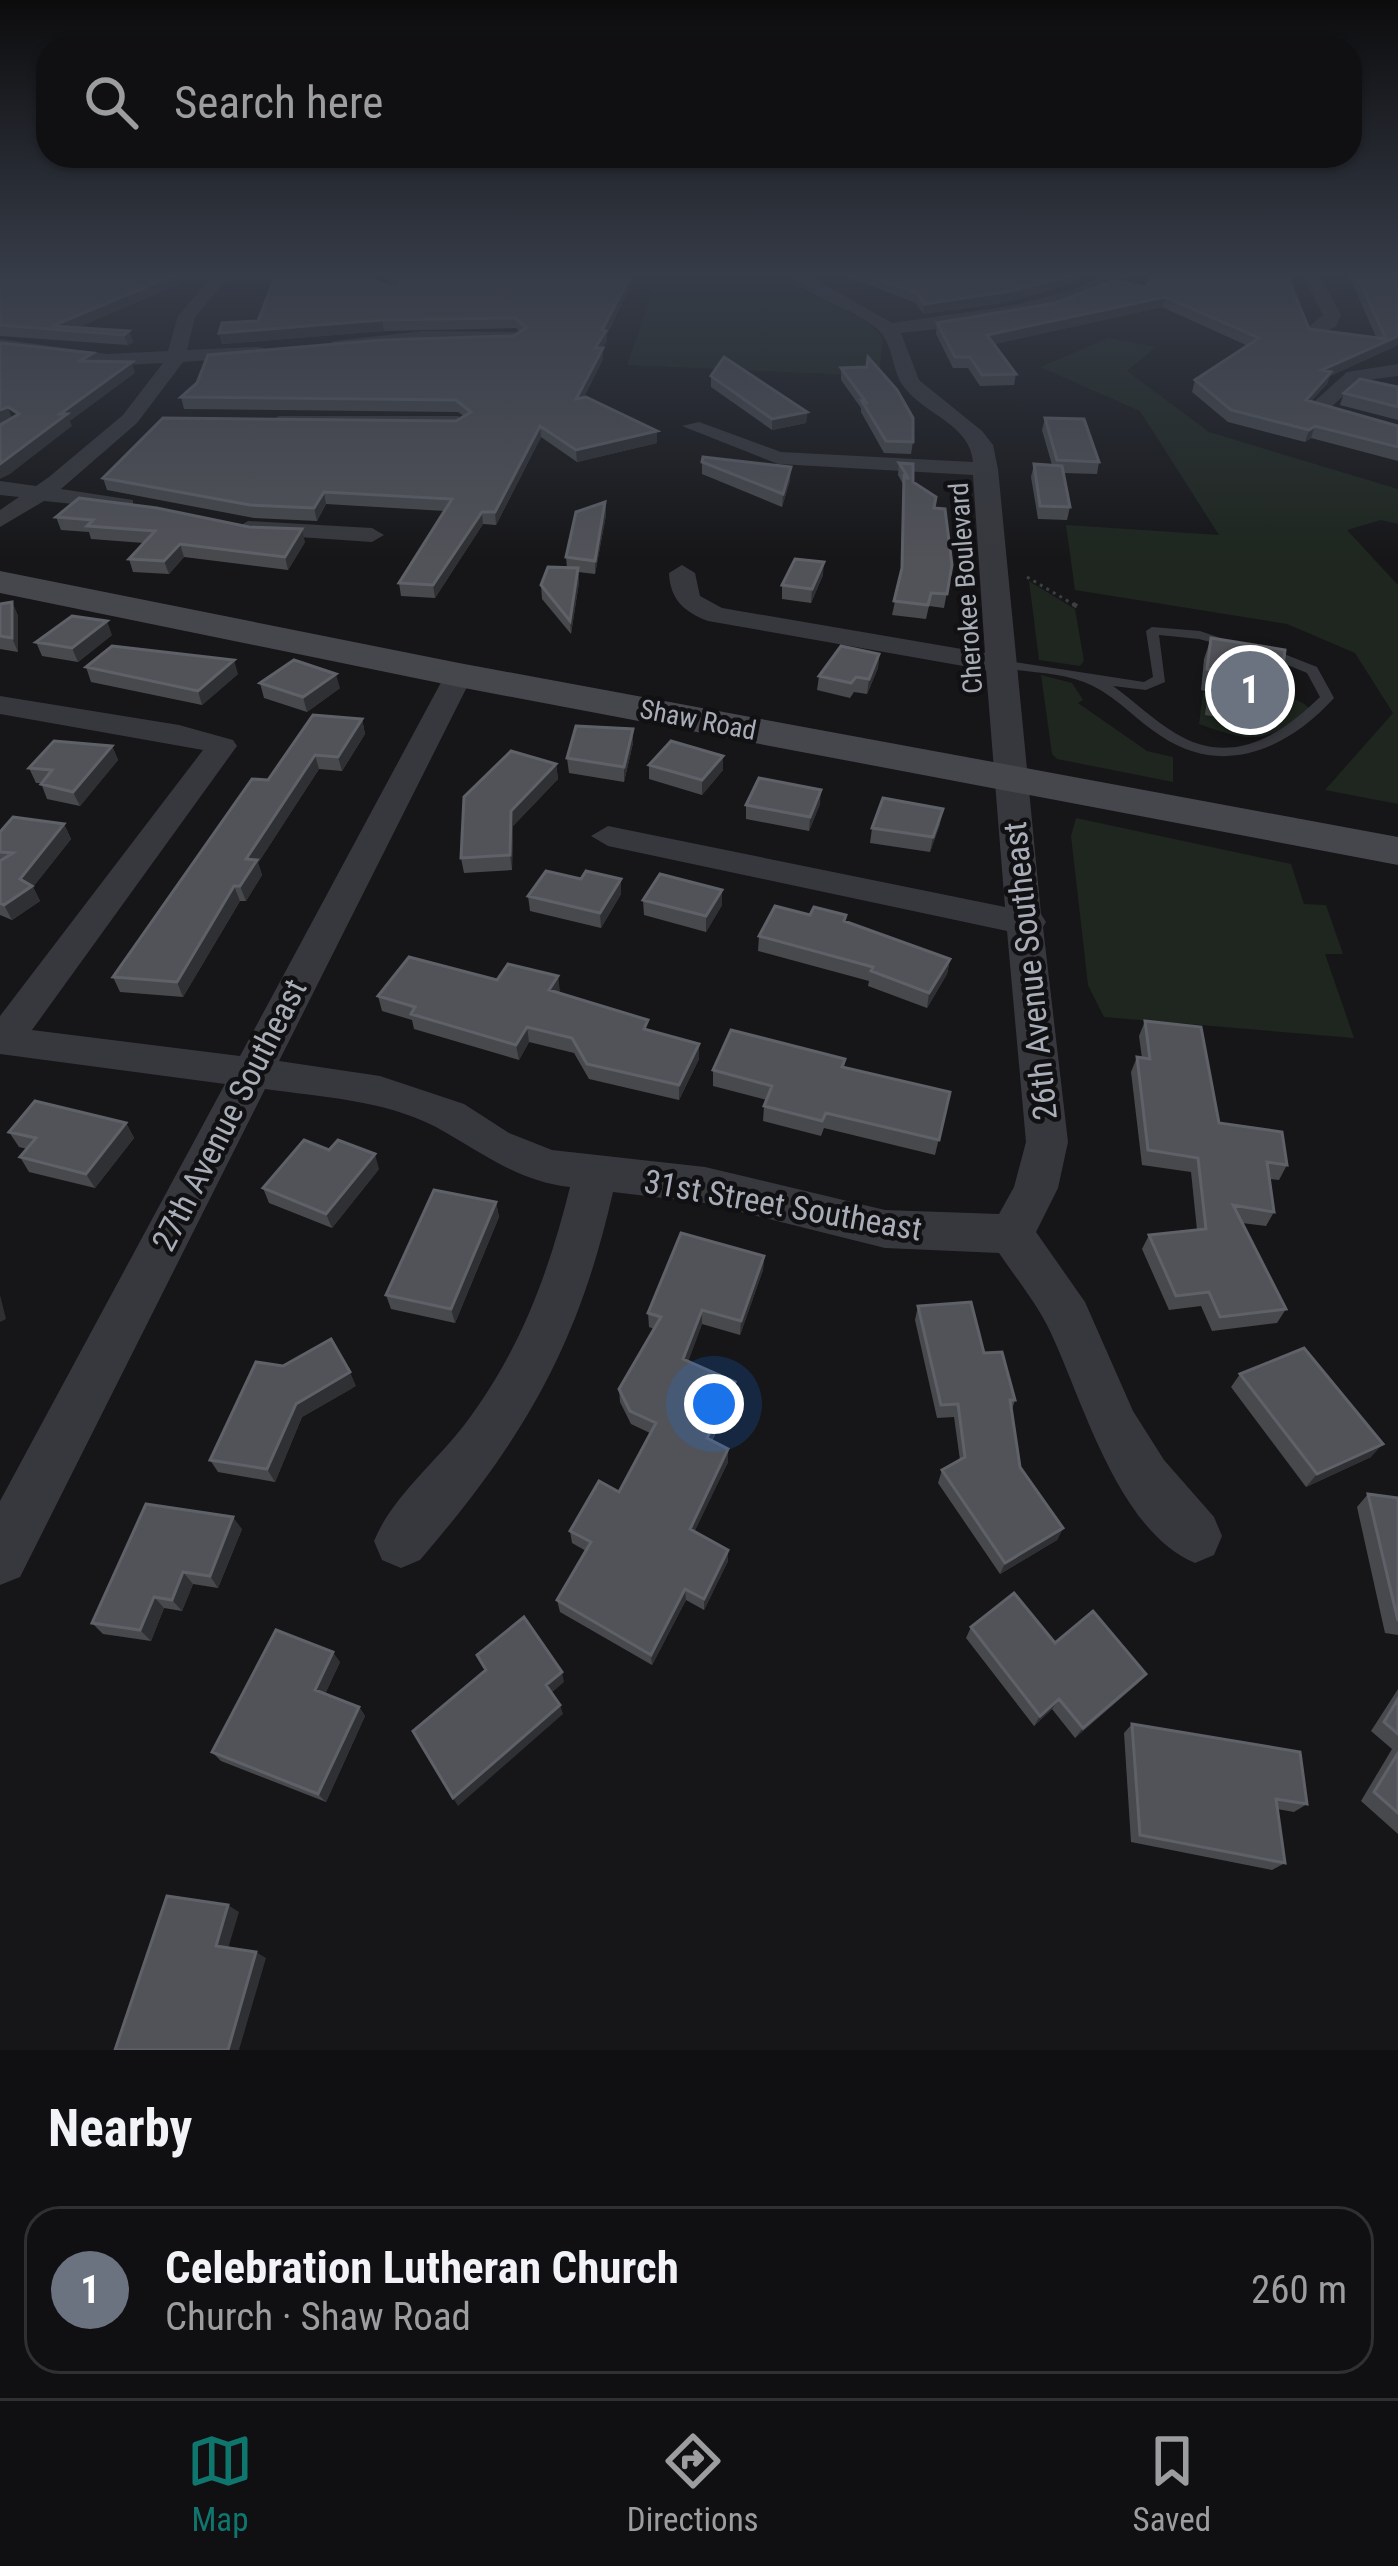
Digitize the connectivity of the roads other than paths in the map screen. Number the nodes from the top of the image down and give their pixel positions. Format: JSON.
{"nodes":[{"id":1,"x":169,"y":369,"type":"edge"},
{"id":2,"x":904,"y":369,"type":"edge"},
{"id":3,"x":1398,"y":370,"type":"edge"},
{"id":4,"x":257,"y":422,"type":"edge"},
{"id":5,"x":458,"y":422,"type":"edge"},
{"id":6,"x":692,"y":426,"type":"dead end"},
{"id":7,"x":1398,"y":431,"type":"edge"},
{"id":8,"x":987,"y":469,"type":"junction"},
{"id":9,"x":0,"y":488,"type":"edge"},
{"id":10,"x":38,"y":495,"type":"junction"},
{"id":11,"x":141,"y":507,"type":"edge"},
{"id":12,"x":0,"y":520,"type":"edge"},
{"id":13,"x":229,"y":525,"type":"edge"},
{"id":14,"x":372,"y":536,"type":"dead end"},
{"id":15,"x":682,"y":573,"type":"dead end"},
{"id":16,"x":0,"y":582,"type":"edge"},
{"id":17,"x":1002,"y":664,"type":"junction"},
{"id":18,"x":459,"y":675,"type":"junction"},
{"id":19,"x":1094,"y":680,"type":"junction"},
{"id":20,"x":0,"y":705,"type":"edge"},
{"id":21,"x":1009,"y":778,"type":"junction"},
{"id":22,"x":608,"y":836,"type":"dead end"},
{"id":23,"x":1398,"y":851,"type":"edge"},
{"id":24,"x":1028,"y":922,"type":"junction"},
{"id":25,"x":1,"y":1040,"type":"edge"},
{"id":26,"x":252,"y":1070,"type":"junction"},
{"id":27,"x":595,"y":1173,"type":"junction"},
{"id":28,"x":1012,"y":1234,"type":"junction"},
{"id":29,"x":1195,"y":1536,"type":"dead end"},
{"id":30,"x":400,"y":1541,"type":"dead end"},
{"id":31,"x":0,"y":1557,"type":"edge"}],
"edges":[{"from":1,"to":10,"type":"street"},
{"from":2,"to":8,"type":"street","name":"Cherokee Boulevard"},
{"from":3,"to":7,"type":"street"},
{"from":4,"to":5,"type":"street"},
{"from":6,"to":8,"type":"street"},
{"from":8,"to":17,"type":"street","name":"Cherokee Boulevard"},
{"from":9,"to":10,"type":"street"},
{"from":10,"to":11,"type":"street"},
{"from":10,"to":12,"type":"street"},
{"from":13,"to":14,"type":"street"},
{"from":15,"to":17,"type":"street"},
{"from":16,"to":18,"type":"main road","name":"Shaw Road"},
{"from":17,"to":19,"type":"lane"},
{"from":17,"to":21,"type":"street","name":"Cherokee Boulevard"},
{"from":18,"to":21,"type":"main road","name":"Shaw Road"},
{"from":18,"to":26,"type":"street","name":"27th Avenue Southeast"},
{"from":19,"to":19,"type":"lane"},
{"from":20,"to":25,"type":"street"},
{"from":21,"to":23,"type":"main road","name":"Shaw Road"},
{"from":21,"to":24,"type":"street","name":"26th Avenue Southeast"},
{"from":22,"to":24,"type":"street"},
{"from":24,"to":28,"type":"street","name":"26th Avenue Southeast"},
{"from":25,"to":26,"type":"street","name":"31st Street Southeast"},
{"from":26,"to":27,"type":"street","name":"31st Street Southeast"},
{"from":26,"to":31,"type":"street","name":"27th Avenue Southeast"},
{"from":27,"to":28,"type":"street","name":"31st Street Southeast"},
{"from":27,"to":30,"type":"street"},
{"from":28,"to":29,"type":"street"}]}
